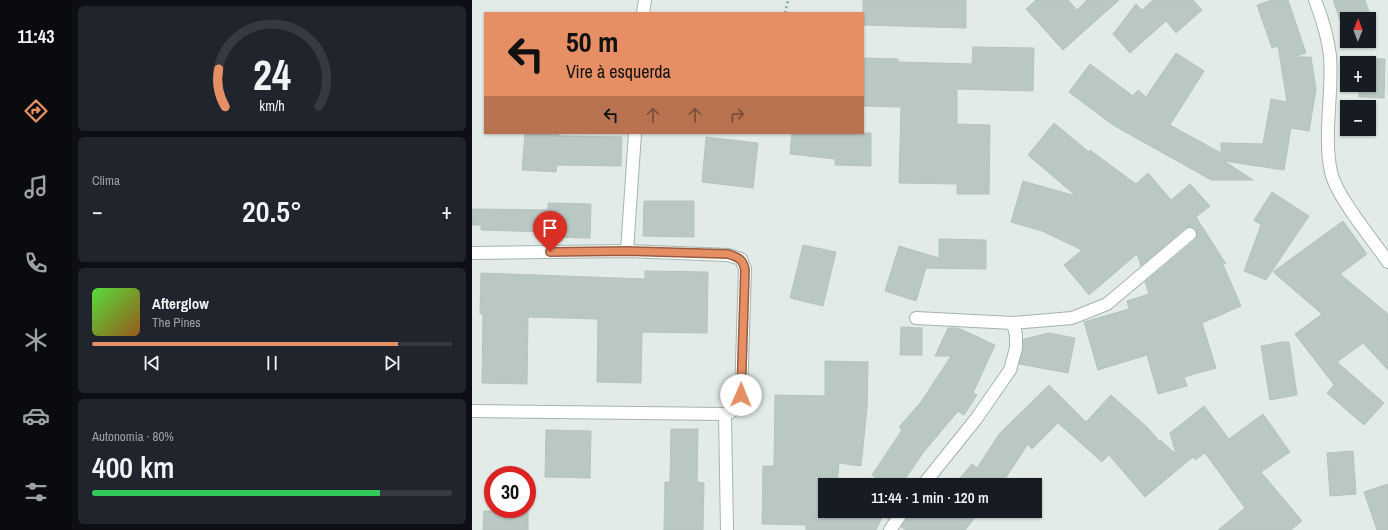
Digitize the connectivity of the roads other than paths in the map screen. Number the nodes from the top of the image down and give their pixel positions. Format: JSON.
{"nodes":[{"id":1,"x":645,"y":0,"type":"edge"},
{"id":2,"x":1316,"y":0,"type":"edge"},
{"id":3,"x":644,"y":12,"type":"edge"},
{"id":4,"x":635,"y":134,"type":"edge"},
{"id":5,"x":1190,"y":234,"type":"dead end"},
{"id":6,"x":627,"y":251,"type":"junction"},
{"id":7,"x":472,"y":253,"type":"edge"},
{"id":8,"x":1388,"y":262,"type":"edge"},
{"id":9,"x":916,"y":318,"type":"dead end"},
{"id":10,"x":1013,"y":323,"type":"junction"},
{"id":11,"x":472,"y":411,"type":"edge"},
{"id":12,"x":725,"y":414,"type":"junction"},
{"id":13,"x":929,"y":478,"type":"edge"},
{"id":14,"x":898,"y":518,"type":"edge"},
{"id":15,"x":727,"y":530,"type":"edge"},
{"id":16,"x":890,"y":530,"type":"edge"}],
"edges":[{"from":1,"to":3,"type":"street"},
{"from":2,"to":8,"type":"street"},
{"from":4,"to":6,"type":"street"},
{"from":5,"to":10,"type":"street"},
{"from":6,"to":7,"type":"street"},
{"from":6,"to":12,"type":"street"},
{"from":9,"to":10,"type":"street"},
{"from":10,"to":13,"type":"street"},
{"from":11,"to":12,"type":"street"},
{"from":12,"to":15,"type":"street"},
{"from":14,"to":16,"type":"street"}]}
